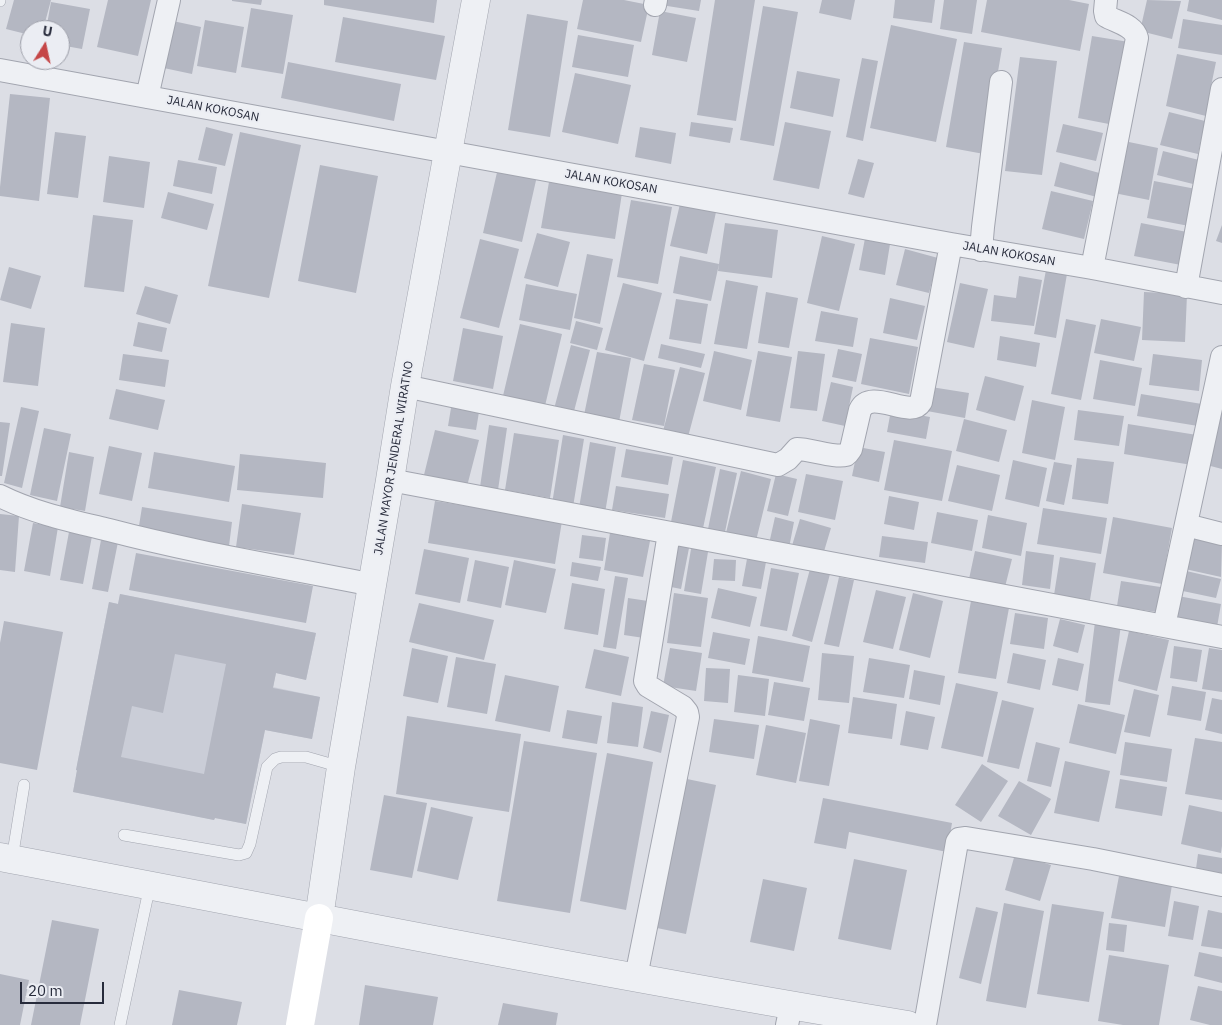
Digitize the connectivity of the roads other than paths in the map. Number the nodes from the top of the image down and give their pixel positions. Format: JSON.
{"nodes":[{"id":1,"x":169,"y":0,"type":"edge"},
{"id":2,"x":476,"y":0,"type":"edge"},
{"id":3,"x":1106,"y":0,"type":"edge"},
{"id":4,"x":0,"y":70,"type":"edge"},
{"id":5,"x":1001,"y":82,"type":"dead end"},
{"id":6,"x":1222,"y":89,"type":"edge"},
{"id":7,"x":146,"y":97,"type":"junction"},
{"id":8,"x":448,"y":153,"type":"junction"},
{"id":9,"x":951,"y":244,"type":"junction"},
{"id":10,"x":981,"y":250,"type":"junction"},
{"id":11,"x":1092,"y":268,"type":"junction"},
{"id":12,"x":1186,"y":287,"type":"junction"},
{"id":13,"x":1222,"y":293,"type":"edge"},
{"id":14,"x":1222,"y":357,"type":"edge"},
{"id":15,"x":405,"y":386,"type":"junction"},
{"id":16,"x":390,"y":480,"type":"junction"},
{"id":17,"x":0,"y":496,"type":"edge"},
{"id":18,"x":1186,"y":525,"type":"junction"},
{"id":19,"x":669,"y":533,"type":"junction"},
{"id":20,"x":1222,"y":534,"type":"edge"},
{"id":21,"x":373,"y":585,"type":"junction"},
{"id":22,"x":1164,"y":626,"type":"junction"},
{"id":23,"x":1222,"y":636,"type":"edge"},
{"id":24,"x":342,"y":768,"type":"junction"},
{"id":25,"x":24,"y":785,"type":"dead end"},
{"id":26,"x":124,"y":835,"type":"dead end"},
{"id":27,"x":6,"y":858,"type":"edge"},
{"id":28,"x":150,"y":885,"type":"junction"},
{"id":29,"x":1222,"y":886,"type":"edge"},
{"id":30,"x":319,"y":918,"type":"junction"},
{"id":31,"x":636,"y":977,"type":"junction"},
{"id":32,"x":789,"y":1015,"type":"edge"},
{"id":33,"x":120,"y":1025,"type":"edge"},
{"id":34,"x":300,"y":1025,"type":"edge"},
{"id":35,"x":908,"y":1025,"type":"edge"},
{"id":36,"x":925,"y":1025,"type":"edge"}],
"edges":[{"from":1,"to":7,"type":"street"},
{"from":2,"to":8,"type":"street","name":"JALAN MAYOR JENDERAL WIRATNO"},
{"from":3,"to":11,"type":"street"},
{"from":4,"to":7,"type":"street","name":"JALAN KOKOSAN"},
{"from":5,"to":10,"type":"street"},
{"from":6,"to":12,"type":"street"},
{"from":7,"to":8,"type":"street","name":"JALAN KOKOSAN"},
{"from":8,"to":9,"type":"street","name":"JALAN KOKOSAN"},
{"from":8,"to":15,"type":"street","name":"JALAN MAYOR JENDERAL WIRATNO"},
{"from":9,"to":10,"type":"street","name":"JALAN KOKOSAN"},
{"from":9,"to":15,"type":"street"},
{"from":10,"to":11,"type":"street","name":"JALAN KOKOSAN"},
{"from":11,"to":12,"type":"street","name":"JALAN KOKOSAN"},
{"from":12,"to":13,"type":"street","name":"JALAN KOKOSAN"},
{"from":14,"to":18,"type":"street"},
{"from":15,"to":16,"type":"street","name":"JALAN MAYOR JENDERAL WIRATNO"},
{"from":16,"to":19,"type":"street"},
{"from":16,"to":21,"type":"street","name":"JALAN MAYOR JENDERAL WIRATNO"},
{"from":17,"to":21,"type":"street"},
{"from":18,"to":20,"type":"street"},
{"from":18,"to":22,"type":"street"},
{"from":19,"to":22,"type":"street"},
{"from":19,"to":31,"type":"street"},
{"from":21,"to":24,"type":"street","name":"JALAN MAYOR JENDERAL WIRATNO"},
{"from":22,"to":23,"type":"street"},
{"from":24,"to":26,"type":"lane"},
{"from":24,"to":30,"type":"street","name":"JALAN MAYOR JENDERAL WIRATNO"},
{"from":25,"to":27,"type":"lane"},
{"from":27,"to":28,"type":"street"},
{"from":28,"to":30,"type":"street"},
{"from":28,"to":33,"type":"lane"},
{"from":29,"to":36,"type":"street"},
{"from":30,"to":31,"type":"street"},
{"from":30,"to":34,"type":"main road"},
{"from":31,"to":32,"type":"street"},
{"from":32,"to":35,"type":"street"}]}
